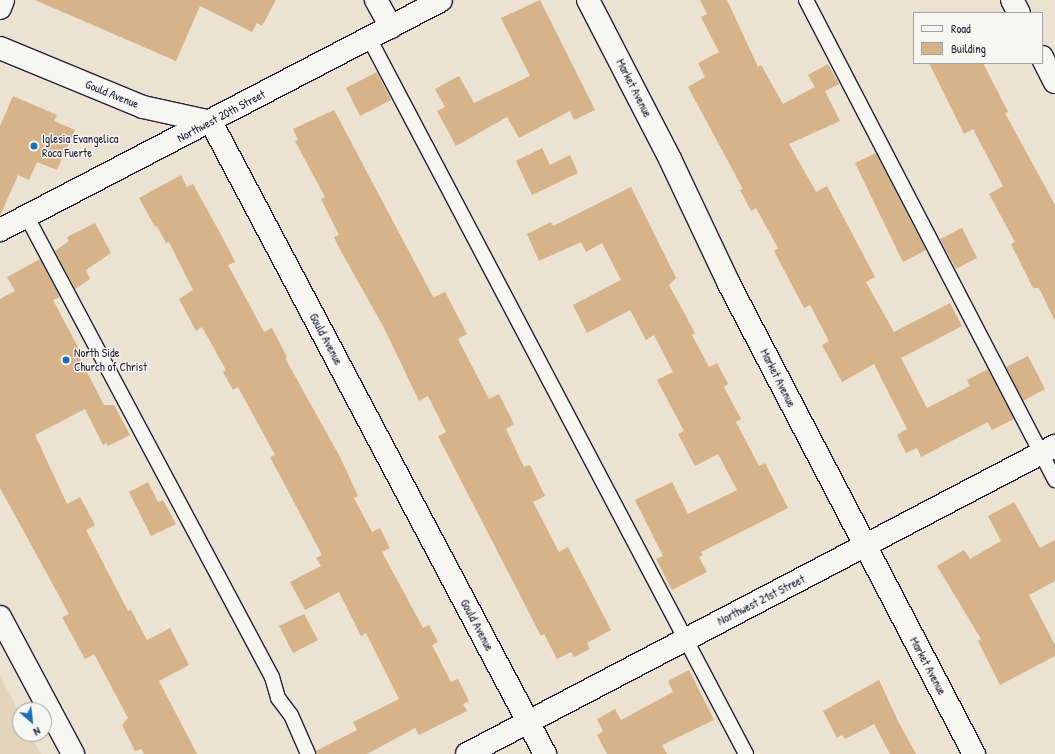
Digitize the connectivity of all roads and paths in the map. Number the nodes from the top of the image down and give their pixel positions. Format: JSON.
{"nodes":[{"id":1,"x":3,"y":0,"type":"edge"},
{"id":2,"x":376,"y":0,"type":"edge"},
{"id":3,"x":440,"y":0,"type":"edge"},
{"id":4,"x":588,"y":0,"type":"edge"},
{"id":5,"x":806,"y":0,"type":"edge"},
{"id":6,"x":1012,"y":0,"type":"edge"},
{"id":7,"x":0,"y":8,"type":"edge"},
{"id":8,"x":1018,"y":12,"type":"edge"},
{"id":9,"x":391,"y":27,"type":"junction"},
{"id":10,"x":369,"y":38,"type":"junction"},
{"id":11,"x":0,"y":48,"type":"edge"},
{"id":12,"x":1043,"y":59,"type":"edge"},
{"id":13,"x":1055,"y":82,"type":"edge"},
{"id":14,"x":210,"y":122,"type":"junction"},
{"id":15,"x":27,"y":217,"type":"junction"},
{"id":16,"x":0,"y":230,"type":"edge"},
{"id":17,"x":1048,"y":450,"type":"edge"},
{"id":18,"x":1055,"y":480,"type":"edge"},
{"id":19,"x":865,"y":546,"type":"junction"},
{"id":20,"x":0,"y":617,"type":"edge"},
{"id":21,"x":686,"y":639,"type":"junction"},
{"id":22,"x":528,"y":721,"type":"junction"},
{"id":23,"x":73,"y":754,"type":"edge"},
{"id":24,"x":308,"y":754,"type":"edge"},
{"id":25,"x":467,"y":754,"type":"edge"},
{"id":26,"x":546,"y":754,"type":"edge"},
{"id":27,"x":746,"y":754,"type":"edge"},
{"id":28,"x":974,"y":754,"type":"edge"}],
"edges":[{"from":1,"to":7,"type":"street"},
{"from":2,"to":9,"type":"street"},
{"from":3,"to":9,"type":"street","name":"Northwest 20th Street"},
{"from":4,"to":19,"type":"street","name":"Market Avenue"},
{"from":5,"to":17,"type":"lane"},
{"from":6,"to":8,"type":"street"},
{"from":9,"to":10,"type":"street","name":"Northwest 20th Street"},
{"from":10,"to":14,"type":"street","name":"Northwest 20th Street"},
{"from":10,"to":21,"type":"lane"},
{"from":11,"to":14,"type":"street","name":"Gould Avenue"},
{"from":12,"to":13,"type":"street"},
{"from":14,"to":15,"type":"street","name":"Northwest 20th Street"},
{"from":14,"to":22,"type":"street","name":"Gould Avenue"},
{"from":15,"to":16,"type":"street","name":"Northwest 20th Street"},
{"from":15,"to":24,"type":"lane"},
{"from":17,"to":18,"type":"lane"},
{"from":17,"to":19,"type":"street","name":"Northwest 21st Street"},
{"from":19,"to":21,"type":"street","name":"Northwest 21st Street"},
{"from":19,"to":28,"type":"street","name":"Market Avenue"},
{"from":20,"to":23,"type":"street"},
{"from":21,"to":22,"type":"street","name":"Northwest 21st Street"},
{"from":21,"to":27,"type":"lane"},
{"from":22,"to":25,"type":"street","name":"Northwest 21st Street"},
{"from":22,"to":26,"type":"street","name":"Gould Avenue"}]}
